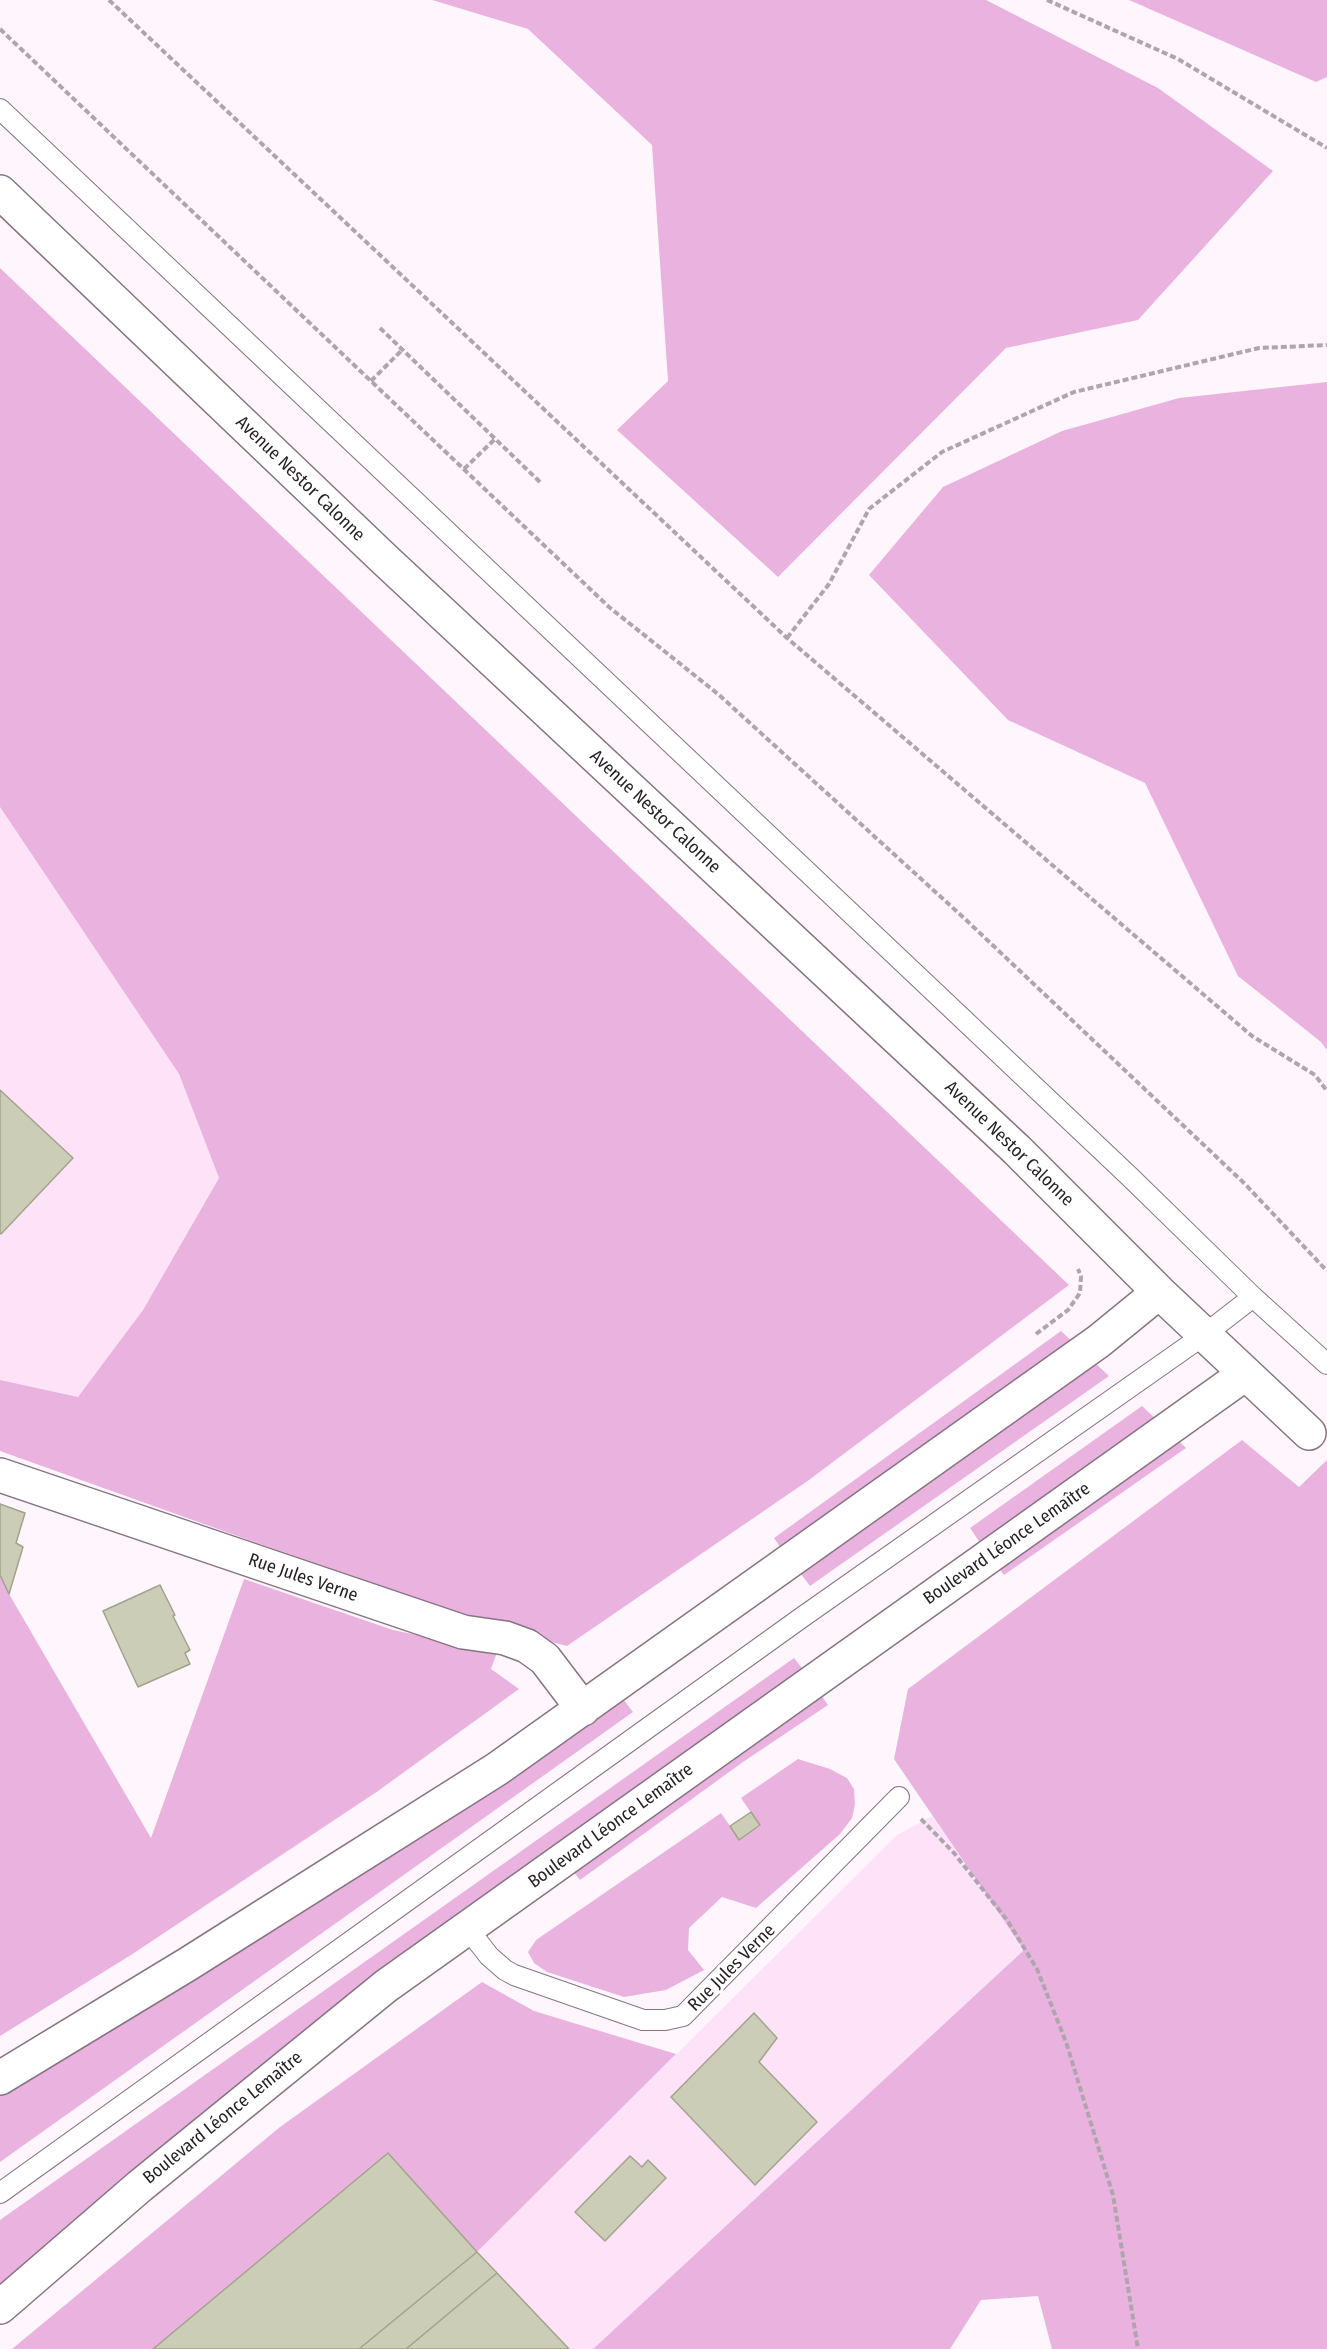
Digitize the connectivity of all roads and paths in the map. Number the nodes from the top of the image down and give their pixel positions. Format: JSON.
{"nodes":[{"id":1,"x":109,"y":0,"type":"edge"},
{"id":2,"x":1047,"y":0,"type":"edge"},
{"id":3,"x":0,"y":29,"type":"edge"},
{"id":4,"x":0,"y":109,"type":"edge"},
{"id":5,"x":1327,"y":148,"type":"edge"},
{"id":6,"x":0,"y":192,"type":"edge"},
{"id":7,"x":380,"y":328,"type":"dead end"},
{"id":8,"x":1327,"y":345,"type":"edge"},
{"id":9,"x":403,"y":349,"type":"junction"},
{"id":10,"x":371,"y":381,"type":"junction"},
{"id":11,"x":495,"y":439,"type":"junction"},
{"id":12,"x":464,"y":469,"type":"junction"},
{"id":13,"x":542,"y":483,"type":"dead end"},
{"id":14,"x":787,"y":639,"type":"junction"},
{"id":15,"x":1327,"y":1091,"type":"edge"},
{"id":16,"x":1075,"y":1259,"type":"dead end"},
{"id":17,"x":1327,"y":1271,"type":"edge"},
{"id":18,"x":1159,"y":1293,"type":"junction"},
{"id":19,"x":1253,"y":1297,"type":"junction"},
{"id":20,"x":1068,"y":1310,"type":"dead end"},
{"id":21,"x":1204,"y":1335,"type":"junction"},
{"id":22,"x":1327,"y":1364,"type":"edge"},
{"id":23,"x":1245,"y":1374,"type":"junction"},
{"id":24,"x":1309,"y":1433,"type":"dead end"},
{"id":25,"x":0,"y":1475,"type":"edge"},
{"id":26,"x":583,"y":1709,"type":"junction"},
{"id":27,"x":899,"y":1797,"type":"joint"},
{"id":28,"x":468,"y":1929,"type":"junction"},
{"id":29,"x":0,"y":2078,"type":"edge"},
{"id":30,"x":0,"y":2193,"type":"edge"},
{"id":31,"x":0,"y":2307,"type":"edge"},
{"id":32,"x":1138,"y":2349,"type":"edge"}],
"edges":[{"from":1,"to":14,"type":"path"},
{"from":2,"to":5,"type":"path"},
{"from":3,"to":10,"type":"path"},
{"from":4,"to":19,"type":"lane"},
{"from":6,"to":18,"type":"street","name":"Avenue Nestor Calonne"},
{"from":7,"to":9,"type":"path"},
{"from":8,"to":14,"type":"path"},
{"from":9,"to":10,"type":"path"},
{"from":9,"to":11,"type":"path"},
{"from":10,"to":12,"type":"path"},
{"from":11,"to":12,"type":"path"},
{"from":11,"to":13,"type":"path"},
{"from":12,"to":17,"type":"path"},
{"from":14,"to":15,"type":"path"},
{"from":16,"to":20,"type":"path"},
{"from":18,"to":21,"type":"street","name":"Avenue Nestor Calonne"},
{"from":18,"to":26,"type":"street"},
{"from":19,"to":21,"type":"lane"},
{"from":19,"to":22,"type":"lane"},
{"from":21,"to":23,"type":"street","name":"Avenue Nestor Calonne"},
{"from":21,"to":30,"type":"lane"},
{"from":23,"to":24,"type":"street","name":"Avenue Nestor Calonne"},
{"from":23,"to":28,"type":"street","name":"Boulevard Léonce Lemaître"},
{"from":25,"to":26,"type":"street","name":"Rue Jules Verne"},
{"from":26,"to":29,"type":"street"},
{"from":27,"to":28,"type":"lane","name":"Rue Jules Verne"},
{"from":27,"to":32,"type":"path"},
{"from":28,"to":31,"type":"street","name":"Boulevard Léonce Lemaître"}]}
